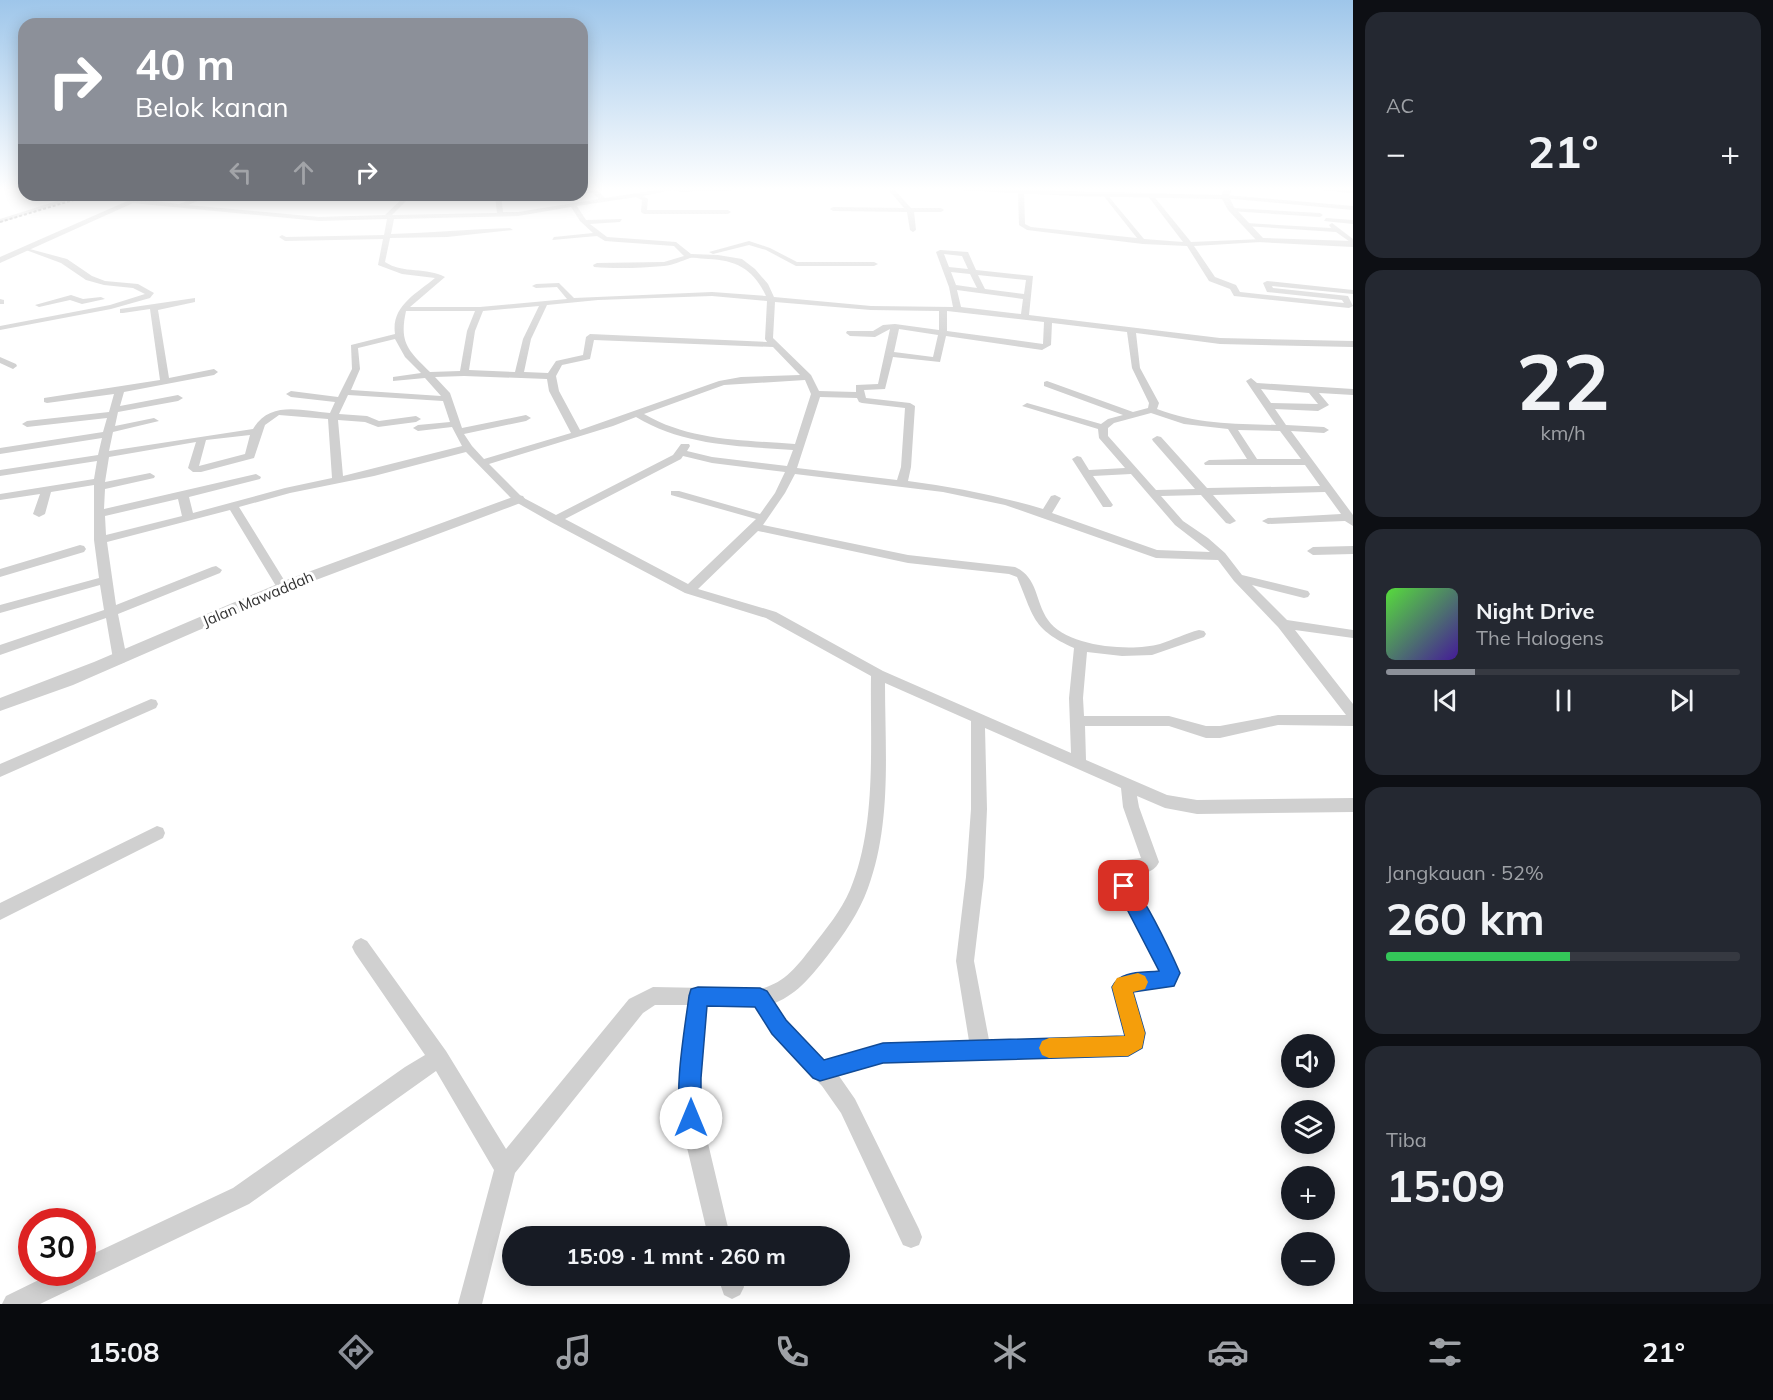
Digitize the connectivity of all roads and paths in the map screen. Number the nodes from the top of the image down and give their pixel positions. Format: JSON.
{"nodes":[{"id":1,"x":28,"y":249,"type":"joint"},
{"id":2,"x":383,"y":249,"type":"edge"},
{"id":3,"x":681,"y":249,"type":"edge"},
{"id":4,"x":728,"y":249,"type":"edge"},
{"id":5,"x":768,"y":249,"type":"edge"},
{"id":6,"x":1192,"y":249,"type":"edge"},
{"id":7,"x":686,"y":253,"type":"junction"},
{"id":8,"x":0,"y":260,"type":"edge"},
{"id":9,"x":874,"y":264,"type":"dead end"},
{"id":10,"x":597,"y":265,"type":"dead end"},
{"id":11,"x":946,"y":269,"type":"junction"},
{"id":12,"x":972,"y":271,"type":"junction"},
{"id":13,"x":536,"y":286,"type":"dead end"},
{"id":14,"x":953,"y":287,"type":"junction"},
{"id":15,"x":148,"y":291,"type":"junction"},
{"id":16,"x":982,"y":291,"type":"junction"},
{"id":17,"x":1351,"y":292,"type":"edge"},
{"id":18,"x":1298,"y":293,"type":"junction"},
{"id":19,"x":1027,"y":297,"type":"junction"},
{"id":20,"x":771,"y":299,"type":"junction"},
{"id":21,"x":572,"y":300,"type":"junction"},
{"id":22,"x":545,"y":302,"type":"junction"},
{"id":23,"x":39,"y":305,"type":"dead end"},
{"id":24,"x":111,"y":307,"type":"junction"},
{"id":25,"x":943,"y":308,"type":"junction"},
{"id":26,"x":402,"y":309,"type":"junction"},
{"id":27,"x":480,"y":309,"type":"junction"},
{"id":28,"x":957,"y":309,"type":"junction"},
{"id":29,"x":1025,"y":316,"type":"junction"},
{"id":30,"x":1047,"y":320,"type":"junction"},
{"id":31,"x":895,"y":326,"type":"junction"},
{"id":32,"x":0,"y":328,"type":"edge"},
{"id":33,"x":1131,"y":330,"type":"junction"},
{"id":34,"x":850,"y":333,"type":"dead end"},
{"id":35,"x":941,"y":334,"type":"junction"},
{"id":36,"x":399,"y":336,"type":"junction"},
{"id":37,"x":1353,"y":344,"type":"edge"},
{"id":38,"x":776,"y":345,"type":"junction"},
{"id":39,"x":890,"y":354,"type":"junction"},
{"id":40,"x":0,"y":360,"type":"edge"},
{"id":41,"x":13,"y":366,"type":"dead end"},
{"id":42,"x":214,"y":372,"type":"dead end"},
{"id":43,"x":464,"y":373,"type":"junction"},
{"id":44,"x":426,"y":375,"type":"junction"},
{"id":45,"x":519,"y":376,"type":"junction"},
{"id":46,"x":551,"y":376,"type":"junction"},
{"id":47,"x":165,"y":377,"type":"junction"},
{"id":48,"x":808,"y":377,"type":"junction"},
{"id":49,"x":396,"y":379,"type":"dead end"},
{"id":50,"x":1047,"y":384,"type":"dead end"},
{"id":51,"x":120,"y":390,"type":"junction"},
{"id":52,"x":1312,"y":390,"type":"junction"},
{"id":53,"x":1353,"y":392,"type":"edge"},
{"id":54,"x":291,"y":394,"type":"dead end"},
{"id":55,"x":816,"y":394,"type":"junction"},
{"id":56,"x":861,"y":395,"type":"junction"},
{"id":57,"x":343,"y":396,"type":"junction"},
{"id":58,"x":178,"y":398,"type":"dead end"},
{"id":59,"x":448,"y":399,"type":"junction"},
{"id":60,"x":47,"y":400,"type":"dead end"},
{"id":61,"x":1027,"y":406,"type":"dead end"},
{"id":62,"x":1269,"y":406,"type":"junction"},
{"id":63,"x":1152,"y":410,"type":"junction"},
{"id":64,"x":114,"y":412,"type":"junction"},
{"id":65,"x":637,"y":414,"type":"junction"},
{"id":66,"x":1132,"y":415,"type":"junction"},
{"id":67,"x":333,"y":417,"type":"junction"},
{"id":68,"x":526,"y":418,"type":"dead end"},
{"id":69,"x":416,"y":420,"type":"junction"},
{"id":70,"x":154,"y":421,"type":"dead end"},
{"id":71,"x":27,"y":424,"type":"dead end"},
{"id":72,"x":1102,"y":427,"type":"junction"},
{"id":73,"x":1231,"y":427,"type":"junction"},
{"id":74,"x":456,"y":428,"type":"junction"},
{"id":75,"x":1283,"y":428,"type":"junction"},
{"id":76,"x":1324,"y":430,"type":"dead end"},
{"id":77,"x":257,"y":431,"type":"junction"},
{"id":78,"x":110,"y":432,"type":"junction"},
{"id":79,"x":577,"y":435,"type":"junction"},
{"id":80,"x":691,"y":437,"type":"junction"},
{"id":81,"x":202,"y":438,"type":"junction"},
{"id":82,"x":1158,"y":438,"type":"dead end"},
{"id":83,"x":421,"y":441,"type":"dead end"},
{"id":84,"x":798,"y":447,"type":"junction"},
{"id":85,"x":468,"y":448,"type":"junction"},
{"id":86,"x":0,"y":451,"type":"edge"},
{"id":87,"x":680,"y":452,"type":"junction"},
{"id":88,"x":105,"y":456,"type":"junction"},
{"id":89,"x":1077,"y":459,"type":"dead end"},
{"id":90,"x":481,"y":462,"type":"junction"},
{"id":91,"x":1254,"y":462,"type":"junction"},
{"id":92,"x":1306,"y":462,"type":"junction"},
{"id":93,"x":1209,"y":463,"type":"dead end"},
{"id":94,"x":792,"y":468,"type":"junction"},
{"id":95,"x":1134,"y":471,"type":"junction"},
{"id":96,"x":1086,"y":472,"type":"junction"},
{"id":97,"x":0,"y":473,"type":"edge"},
{"id":98,"x":150,"y":477,"type":"dead end"},
{"id":99,"x":256,"y":477,"type":"dead end"},
{"id":100,"x":338,"y":481,"type":"junction"},
{"id":101,"x":902,"y":483,"type":"junction"},
{"id":102,"x":100,"y":484,"type":"junction"},
{"id":103,"x":47,"y":489,"type":"junction"},
{"id":104,"x":1326,"y":489,"type":"junction"},
{"id":105,"x":1204,"y":492,"type":"junction"},
{"id":106,"x":675,"y":493,"type":"dead end"},
{"id":107,"x":1151,"y":493,"type":"junction"},
{"id":108,"x":183,"y":495,"type":"junction"},
{"id":109,"x":0,"y":497,"type":"edge"},
{"id":110,"x":1055,"y":498,"type":"dead end"},
{"id":111,"x":518,"y":500,"type":"junction"},
{"id":112,"x":1107,"y":505,"type":"dead end"},
{"id":113,"x":233,"y":506,"type":"junction"},
{"id":114,"x":39,"y":514,"type":"dead end"},
{"id":115,"x":99,"y":514,"type":"junction"},
{"id":116,"x":1046,"y":514,"type":"junction"},
{"id":117,"x":188,"y":518,"type":"junction"},
{"id":118,"x":555,"y":520,"type":"junction"},
{"id":119,"x":1351,"y":520,"type":"edge"},
{"id":120,"x":1230,"y":521,"type":"dead end"},
{"id":121,"x":1268,"y":521,"type":"dead end"},
{"id":122,"x":760,"y":522,"type":"junction"},
{"id":123,"x":100,"y":540,"type":"junction"},
{"id":124,"x":80,"y":549,"type":"dead end"},
{"id":125,"x":1353,"y":550,"type":"edge"},
{"id":126,"x":1313,"y":551,"type":"dead end"},
{"id":127,"x":1221,"y":556,"type":"junction"},
{"id":128,"x":216,"y":570,"type":"dead end"},
{"id":129,"x":0,"y":573,"type":"edge"},
{"id":130,"x":1238,"y":578,"type":"junction"},
{"id":131,"x":105,"y":580,"type":"junction"},
{"id":132,"x":282,"y":588,"type":"junction"},
{"id":133,"x":689,"y":590,"type":"junction"},
{"id":134,"x":1304,"y":594,"type":"dead end"},
{"id":135,"x":0,"y":609,"type":"edge"},
{"id":136,"x":111,"y":612,"type":"junction"},
{"id":137,"x":1283,"y":624,"type":"junction"},
{"id":138,"x":1199,"y":634,"type":"dead end"},
{"id":139,"x":1353,"y":634,"type":"edge"},
{"id":140,"x":1081,"y":646,"type":"junction"},
{"id":141,"x":0,"y":650,"type":"edge"},
{"id":142,"x":120,"y":659,"type":"junction"},
{"id":143,"x":878,"y":674,"type":"junction"},
{"id":144,"x":151,"y":704,"type":"dead end"},
{"id":145,"x":0,"y":705,"type":"edge"},
{"id":146,"x":1353,"y":714,"type":"edge"},
{"id":147,"x":978,"y":718,"type":"junction"},
{"id":148,"x":1078,"y":721,"type":"junction"},
{"id":149,"x":1353,"y":722,"type":"edge"},
{"id":150,"x":1079,"y":763,"type":"junction"},
{"id":151,"x":0,"y":771,"type":"edge"},
{"id":152,"x":1128,"y":785,"type":"junction"},
{"id":153,"x":1353,"y":804,"type":"edge"},
{"id":154,"x":157,"y":833,"type":"dead end"},
{"id":155,"x":0,"y":912,"type":"edge"},
{"id":156,"x":361,"y":946,"type":"dead end"},
{"id":157,"x":698,"y":996,"type":"junction"},
{"id":158,"x":760,"y":998,"type":"junction"},
{"id":159,"x":981,"y":1050,"type":"junction"},
{"id":160,"x":439,"y":1058,"type":"junction"},
{"id":161,"x":820,"y":1071,"type":"junction"},
{"id":162,"x":505,"y":1168,"type":"junction"},
{"id":163,"x":717,"y":1226,"type":"edge"},
{"id":164,"x":911,"y":1237,"type":"dead end"},
{"id":165,"x":96,"y":1265,"type":"edge"},
{"id":166,"x":52,"y":1286,"type":"edge"},
{"id":167,"x":14,"y":1304,"type":"edge"},
{"id":168,"x":470,"y":1304,"type":"edge"}],
"edges":[{"from":1,"to":8,"type":"street"},
{"from":1,"to":15,"type":"street"},
{"from":2,"to":26,"type":"street"},
{"from":3,"to":7,"type":"street"},
{"from":4,"to":7,"type":"street"},
{"from":5,"to":9,"type":"street"},
{"from":6,"to":18,"type":"street"},
{"from":7,"to":10,"type":"street"},
{"from":7,"to":20,"type":"street"},
{"from":11,"to":12,"type":"street"},
{"from":11,"to":12,"type":"street"},
{"from":11,"to":14,"type":"street"},
{"from":12,"to":16,"type":"street"},
{"from":12,"to":19,"type":"street"},
{"from":13,"to":21,"type":"street"},
{"from":14,"to":16,"type":"street"},
{"from":14,"to":28,"type":"street"},
{"from":15,"to":23,"type":"street"},
{"from":15,"to":24,"type":"street"},
{"from":16,"to":19,"type":"street"},
{"from":17,"to":18,"type":"street"},
{"from":18,"to":18,"type":"street"},
{"from":19,"to":29,"type":"street"},
{"from":20,"to":21,"type":"street"},
{"from":20,"to":25,"type":"street"},
{"from":20,"to":38,"type":"street"},
{"from":21,"to":22,"type":"street"},
{"from":22,"to":27,"type":"street"},
{"from":22,"to":45,"type":"street"},
{"from":24,"to":32,"type":"street"},
{"from":24,"to":47,"type":"street"},
{"from":25,"to":28,"type":"street"},
{"from":25,"to":35,"type":"street"},
{"from":26,"to":27,"type":"street"},
{"from":26,"to":36,"type":"street"},
{"from":27,"to":43,"type":"street"},
{"from":28,"to":29,"type":"street"},
{"from":29,"to":30,"type":"street"},
{"from":30,"to":33,"type":"street"},
{"from":30,"to":35,"type":"street"},
{"from":31,"to":34,"type":"street"},
{"from":31,"to":35,"type":"street"},
{"from":31,"to":39,"type":"street"},
{"from":33,"to":37,"type":"street"},
{"from":33,"to":63,"type":"street"},
{"from":35,"to":39,"type":"street"},
{"from":36,"to":44,"type":"street"},
{"from":36,"to":57,"type":"street"},
{"from":38,"to":46,"type":"street"},
{"from":38,"to":48,"type":"street"},
{"from":39,"to":56,"type":"street"},
{"from":40,"to":41,"type":"street"},
{"from":42,"to":47,"type":"street"},
{"from":43,"to":44,"type":"street"},
{"from":43,"to":45,"type":"street"},
{"from":44,"to":49,"type":"street"},
{"from":44,"to":59,"type":"street"},
{"from":45,"to":46,"type":"street"},
{"from":46,"to":79,"type":"street"},
{"from":47,"to":51,"type":"street"},
{"from":48,"to":55,"type":"street"},
{"from":48,"to":65,"type":"street"},
{"from":50,"to":66,"type":"street"},
{"from":51,"to":60,"type":"street"},
{"from":51,"to":64,"type":"street"},
{"from":52,"to":53,"type":"street"},
{"from":52,"to":62,"type":"street"},
{"from":52,"to":62,"type":"street"},
{"from":54,"to":57,"type":"street"},
{"from":55,"to":56,"type":"street"},
{"from":55,"to":84,"type":"street"},
{"from":56,"to":101,"type":"street"},
{"from":57,"to":59,"type":"street"},
{"from":57,"to":67,"type":"street"},
{"from":58,"to":64,"type":"street"},
{"from":59,"to":74,"type":"street"},
{"from":61,"to":72,"type":"street"},
{"from":62,"to":75,"type":"street"},
{"from":63,"to":66,"type":"street"},
{"from":63,"to":73,"type":"street"},
{"from":64,"to":71,"type":"street"},
{"from":64,"to":78,"type":"street"},
{"from":65,"to":79,"type":"street"},
{"from":65,"to":80,"type":"street"},
{"from":66,"to":72,"type":"street"},
{"from":67,"to":69,"type":"street"},
{"from":67,"to":77,"type":"street"},
{"from":67,"to":100,"type":"street"},
{"from":68,"to":74,"type":"street"},
{"from":69,"to":74,"type":"street"},
{"from":69,"to":83,"type":"street"},
{"from":70,"to":78,"type":"street"},
{"from":72,"to":95,"type":"street"},
{"from":73,"to":75,"type":"street"},
{"from":73,"to":91,"type":"street"},
{"from":74,"to":85,"type":"street"},
{"from":75,"to":76,"type":"street"},
{"from":75,"to":92,"type":"street"},
{"from":77,"to":81,"type":"street"},
{"from":77,"to":81,"type":"street"},
{"from":78,"to":86,"type":"street"},
{"from":78,"to":88,"type":"street"},
{"from":79,"to":90,"type":"street"},
{"from":80,"to":84,"type":"street"},
{"from":80,"to":87,"type":"street"},
{"from":81,"to":88,"type":"street"},
{"from":82,"to":105,"type":"street"},
{"from":84,"to":94,"type":"street"},
{"from":85,"to":90,"type":"street"},
{"from":85,"to":100,"type":"street"},
{"from":87,"to":94,"type":"street"},
{"from":87,"to":118,"type":"street"},
{"from":88,"to":97,"type":"street"},
{"from":88,"to":102,"type":"street"},
{"from":89,"to":96,"type":"street"},
{"from":90,"to":111,"type":"street"},
{"from":91,"to":92,"type":"street"},
{"from":91,"to":93,"type":"street"},
{"from":92,"to":104,"type":"street"},
{"from":94,"to":101,"type":"street"},
{"from":94,"to":122,"type":"street"},
{"from":95,"to":96,"type":"street"},
{"from":95,"to":107,"type":"street"},
{"from":96,"to":112,"type":"street"},
{"from":98,"to":102,"type":"street"},
{"from":99,"to":108,"type":"street"},
{"from":100,"to":113,"type":"street"},
{"from":101,"to":116,"type":"street"},
{"from":102,"to":103,"type":"street"},
{"from":102,"to":115,"type":"street"},
{"from":103,"to":109,"type":"street"},
{"from":103,"to":114,"type":"street"},
{"from":104,"to":105,"type":"street"},
{"from":104,"to":119,"type":"street"},
{"from":105,"to":107,"type":"street"},
{"from":105,"to":120,"type":"street"},
{"from":106,"to":122,"type":"street"},
{"from":107,"to":127,"type":"street"},
{"from":108,"to":115,"type":"street"},
{"from":108,"to":117,"type":"street"},
{"from":110,"to":116,"type":"street"},
{"from":111,"to":118,"type":"street"},
{"from":111,"to":132,"type":"street","name":"Jalan Mawaddah"},
{"from":113,"to":117,"type":"street"},
{"from":113,"to":132,"type":"street"},
{"from":115,"to":123,"type":"street"},
{"from":116,"to":127,"type":"street"},
{"from":117,"to":123,"type":"street"},
{"from":118,"to":133,"type":"street"},
{"from":119,"to":121,"type":"street"},
{"from":122,"to":133,"type":"street"},
{"from":122,"to":140,"type":"street"},
{"from":123,"to":131,"type":"street"},
{"from":124,"to":129,"type":"street"},
{"from":125,"to":126,"type":"street"},
{"from":127,"to":130,"type":"street"},
{"from":128,"to":136,"type":"street"},
{"from":130,"to":134,"type":"street"},
{"from":130,"to":137,"type":"street"},
{"from":131,"to":135,"type":"street"},
{"from":131,"to":136,"type":"street"},
{"from":132,"to":142,"type":"street","name":"Jalan Mawaddah"},
{"from":133,"to":143,"type":"street"},
{"from":136,"to":141,"type":"street"},
{"from":136,"to":142,"type":"street"},
{"from":137,"to":139,"type":"street"},
{"from":137,"to":146,"type":"street"},
{"from":138,"to":140,"type":"street"},
{"from":140,"to":148,"type":"street"},
{"from":142,"to":145,"type":"street","name":"Jalan Mawaddah"},
{"from":143,"to":147,"type":"street"},
{"from":143,"to":158,"type":"street"},
{"from":144,"to":151,"type":"street"},
{"from":147,"to":150,"type":"street"},
{"from":147,"to":159,"type":"street"},
{"from":148,"to":149,"type":"street"},
{"from":148,"to":150,"type":"street"},
{"from":150,"to":152,"type":"street"},
{"from":152,"to":153,"type":"street"},
{"from":152,"to":159,"type":"street"},
{"from":154,"to":155,"type":"street"},
{"from":156,"to":160,"type":"street"},
{"from":157,"to":158,"type":"street"},
{"from":157,"to":162,"type":"street"},
{"from":157,"to":163,"type":"street"},
{"from":158,"to":161,"type":"street"},
{"from":159,"to":161,"type":"street"},
{"from":160,"to":162,"type":"street"},
{"from":160,"to":165,"type":"street"},
{"from":161,"to":164,"type":"street"},
{"from":162,"to":168,"type":"street"},
{"from":166,"to":167,"type":"street"}]}
